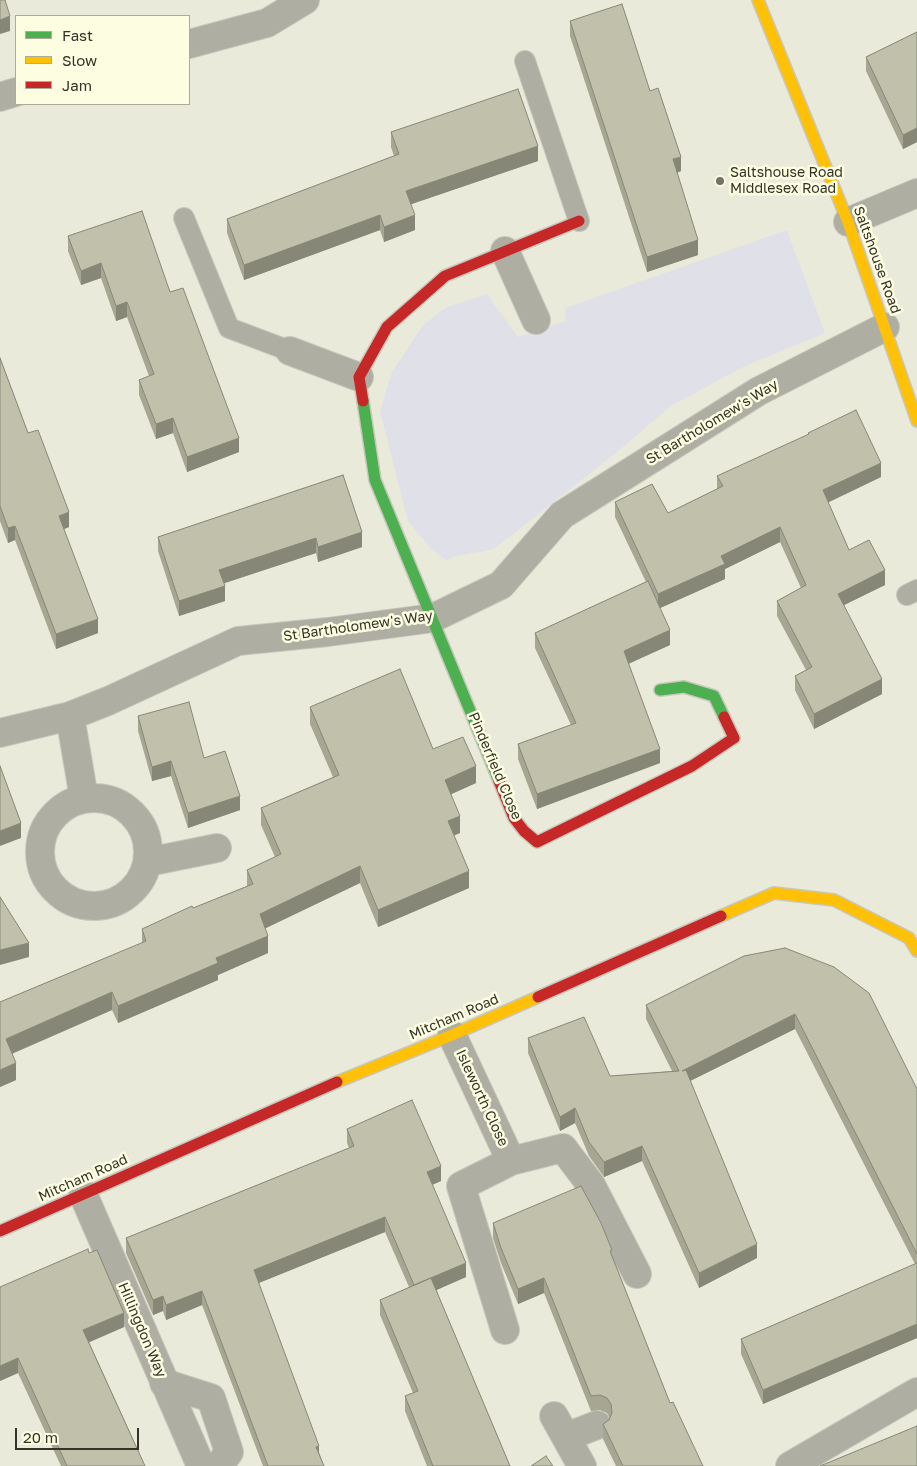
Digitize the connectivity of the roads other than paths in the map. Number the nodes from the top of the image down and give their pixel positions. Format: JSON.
{"nodes":[{"id":1,"x":305,"y":0,"type":"edge"},
{"id":2,"x":758,"y":0,"type":"edge"},
{"id":3,"x":190,"y":44,"type":"edge"},
{"id":4,"x":525,"y":61,"type":"dead end"},
{"id":5,"x":15,"y":92,"type":"edge"},
{"id":6,"x":0,"y":97,"type":"edge"},
{"id":7,"x":917,"y":193,"type":"edge"},
{"id":8,"x":184,"y":218,"type":"dead end"},
{"id":9,"x":579,"y":221,"type":"joint"},
{"id":10,"x":848,"y":222,"type":"junction"},
{"id":11,"x":505,"y":251,"type":"junction"},
{"id":12,"x":536,"y":320,"type":"dead end"},
{"id":13,"x":885,"y":327,"type":"junction"},
{"id":14,"x":290,"y":350,"type":"joint"},
{"id":15,"x":359,"y":377,"type":"junction"},
{"id":16,"x":917,"y":421,"type":"edge"},
{"id":17,"x":433,"y":618,"type":"junction"},
{"id":18,"x":660,"y":690,"type":"dead end"},
{"id":19,"x":70,"y":716,"type":"junction"},
{"id":20,"x":1,"y":731,"type":"edge"},
{"id":21,"x":84,"y":798,"type":"junction"},
{"id":22,"x":217,"y":848,"type":"dead end"},
{"id":23,"x":148,"y":862,"type":"junction"},
{"id":24,"x":917,"y":951,"type":"edge"},
{"id":25,"x":452,"y":1035,"type":"junction"},
{"id":26,"x":512,"y":1161,"type":"junction"},
{"id":27,"x":83,"y":1194,"type":"junction"},
{"id":28,"x":0,"y":1231,"type":"edge"},
{"id":29,"x":637,"y":1274,"type":"dead end"},
{"id":30,"x":505,"y":1330,"type":"dead end"},
{"id":31,"x":164,"y":1383,"type":"junction"},
{"id":32,"x":917,"y":1392,"type":"edge"},
{"id":33,"x":596,"y":1425,"type":"dead end"},
{"id":34,"x":201,"y":1466,"type":"edge"},
{"id":35,"x":219,"y":1466,"type":"edge"},
{"id":36,"x":582,"y":1466,"type":"edge"},
{"id":37,"x":790,"y":1466,"type":"edge"}],
"edges":[{"from":1,"to":3,"type":"street"},
{"from":2,"to":10,"type":"street","name":"Saltshouse Road"},
{"from":4,"to":9,"type":"lane"},
{"from":5,"to":6,"type":"street"},
{"from":7,"to":10,"type":"street"},
{"from":8,"to":14,"type":"lane"},
{"from":9,"to":11,"type":"street"},
{"from":10,"to":13,"type":"street","name":"Saltshouse Road"},
{"from":11,"to":12,"type":"street"},
{"from":11,"to":15,"type":"street"},
{"from":13,"to":16,"type":"street","name":"Saltshouse Road"},
{"from":13,"to":17,"type":"street","name":"St Bartholomew's Way"},
{"from":14,"to":15,"type":"street"},
{"from":15,"to":17,"type":"street","name":"Pinderfield Close"},
{"from":17,"to":18,"type":"street","name":"Pinderfield Close"},
{"from":17,"to":19,"type":"street","name":"St Bartholomew's Way"},
{"from":19,"to":20,"type":"street","name":"St Bartholomew's Way"},
{"from":19,"to":21,"type":"street"},
{"from":21,"to":23,"type":"street"},
{"from":21,"to":23,"type":"street"},
{"from":22,"to":23,"type":"street"},
{"from":24,"to":25,"type":"street","name":"Mitcham Road"},
{"from":25,"to":26,"type":"street","name":"Isleworth Close"},
{"from":25,"to":27,"type":"street","name":"Mitcham Road"},
{"from":26,"to":29,"type":"street","name":"Isleworth Close"},
{"from":26,"to":30,"type":"street","name":"Isleworth Close"},
{"from":27,"to":28,"type":"street","name":"Mitcham Road"},
{"from":27,"to":31,"type":"street","name":"Hillingdon Way"},
{"from":31,"to":34,"type":"street","name":"Hillingdon Way"},
{"from":31,"to":35,"type":"street"},
{"from":32,"to":37,"type":"street"},
{"from":33,"to":36,"type":"street"}]}
